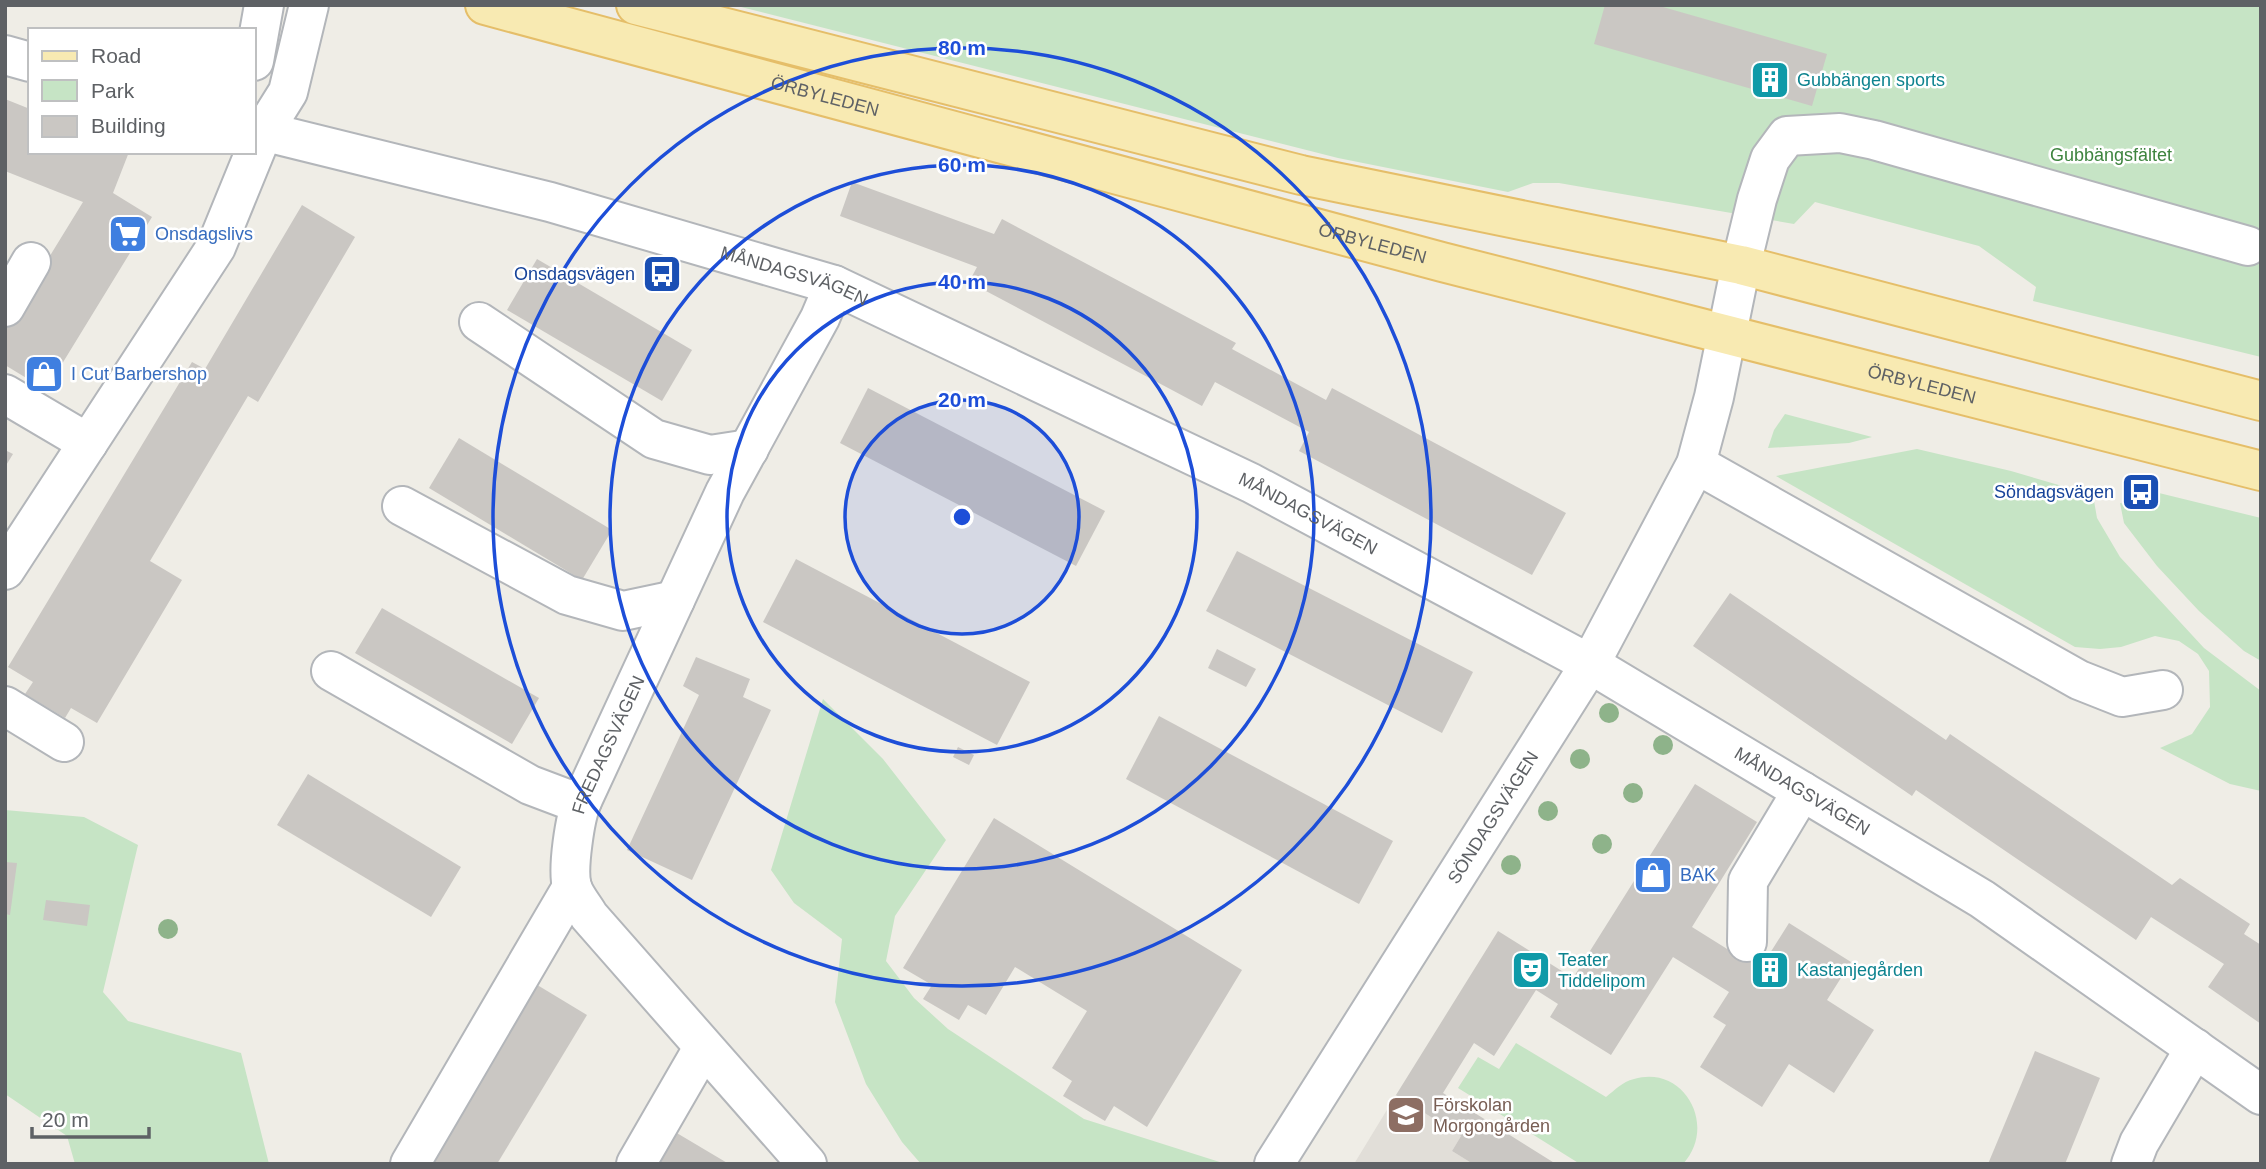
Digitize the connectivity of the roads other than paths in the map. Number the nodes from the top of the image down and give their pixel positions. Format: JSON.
{"nodes":[{"id":1,"x":264,"y":5,"type":"edge"},
{"id":2,"x":309,"y":5,"type":"edge"},
{"id":3,"x":485,"y":5,"type":"edge"},
{"id":4,"x":636,"y":5,"type":"edge"},
{"id":5,"x":256,"y":50,"type":"edge"},
{"id":6,"x":5,"y":55,"type":"edge"},
{"id":7,"x":28,"y":61,"type":"edge"},
{"id":8,"x":256,"y":107,"type":"edge"},
{"id":9,"x":259,"y":130,"type":"edge"},
{"id":10,"x":250,"y":154,"type":"edge"},
{"id":11,"x":2248,"y":246,"type":"dead end"},
{"id":12,"x":31,"y":262,"type":"dead end"},
{"id":13,"x":1741,"y":265,"type":"junction"},
{"id":14,"x":834,"y":285,"type":"junction"},
{"id":15,"x":5,"y":307,"type":"edge"},
{"id":16,"x":479,"y":322,"type":"dead end"},
{"id":17,"x":1725,"y":335,"type":"junction"},
{"id":18,"x":5,"y":394,"type":"edge"},
{"id":19,"x":2261,"y":401,"type":"edge"},
{"id":20,"x":88,"y":443,"type":"junction"},
{"id":21,"x":749,"y":449,"type":"junction"},
{"id":22,"x":1696,"y":464,"type":"junction"},
{"id":23,"x":2261,"y":471,"type":"edge"},
{"id":24,"x":402,"y":506,"type":"dead end"},
{"id":25,"x":5,"y":570,"type":"edge"},
{"id":26,"x":675,"y":600,"type":"junction"},
{"id":27,"x":1590,"y":664,"type":"junction"},
{"id":28,"x":331,"y":671,"type":"dead end"},
{"id":29,"x":2163,"y":690,"type":"dead end"},
{"id":30,"x":5,"y":706,"type":"edge"},
{"id":31,"x":64,"y":742,"type":"dead end"},
{"id":32,"x":1802,"y":791,"type":"junction"},
{"id":33,"x":582,"y":801,"type":"junction"},
{"id":34,"x":572,"y":887,"type":"junction"},
{"id":35,"x":1747,"y":942,"type":"dead end"},
{"id":36,"x":703,"y":1048,"type":"junction"},
{"id":37,"x":2194,"y":1048,"type":"junction"},
{"id":38,"x":2261,"y":1095,"type":"edge"},
{"id":39,"x":410,"y":1164,"type":"edge"},
{"id":40,"x":636,"y":1164,"type":"edge"},
{"id":41,"x":807,"y":1164,"type":"edge"},
{"id":42,"x":1274,"y":1164,"type":"edge"},
{"id":43,"x":2131,"y":1164,"type":"edge"}],
"edges":[{"from":1,"to":5,"type":"street"},
{"from":2,"to":9,"type":"street"},
{"from":3,"to":17,"type":"main road","name":"ÖRBYLEDEN"},
{"from":4,"to":13,"type":"main road"},
{"from":6,"to":7,"type":"street"},
{"from":8,"to":9,"type":"street"},
{"from":9,"to":14,"type":"street","name":"MÅNDAGSVÄGEN"},
{"from":10,"to":20,"type":"street"},
{"from":11,"to":13,"type":"street","name":"SÖNDAGSVÄGEN"},
{"from":12,"to":15,"type":"street"},
{"from":13,"to":17,"type":"street","name":"SÖNDAGSVÄGEN"},
{"from":13,"to":19,"type":"main road"},
{"from":14,"to":21,"type":"street","name":"FREDAGSVÄGEN"},
{"from":14,"to":27,"type":"street","name":"MÅNDAGSVÄGEN"},
{"from":16,"to":21,"type":"street"},
{"from":17,"to":22,"type":"street","name":"SÖNDAGSVÄGEN"},
{"from":17,"to":23,"type":"main road","name":"ÖRBYLEDEN"},
{"from":18,"to":20,"type":"street"},
{"from":20,"to":25,"type":"street"},
{"from":21,"to":26,"type":"street","name":"FREDAGSVÄGEN"},
{"from":22,"to":27,"type":"street","name":"SÖNDAGSVÄGEN"},
{"from":22,"to":29,"type":"street"},
{"from":24,"to":26,"type":"street"},
{"from":26,"to":33,"type":"street","name":"FREDAGSVÄGEN"},
{"from":27,"to":32,"type":"street","name":"MÅNDAGSVÄGEN"},
{"from":27,"to":42,"type":"street","name":"SÖNDAGSVÄGEN"},
{"from":28,"to":33,"type":"street"},
{"from":30,"to":31,"type":"street"},
{"from":32,"to":35,"type":"street"},
{"from":32,"to":37,"type":"street","name":"MÅNDAGSVÄGEN"},
{"from":33,"to":34,"type":"street","name":"FREDAGSVÄGEN"},
{"from":34,"to":36,"type":"street","name":"FREDAGSVÄGEN"},
{"from":34,"to":39,"type":"street"},
{"from":36,"to":40,"type":"street"},
{"from":36,"to":41,"type":"street","name":"FREDAGSVÄGEN"},
{"from":37,"to":38,"type":"street","name":"MÅNDAGSVÄGEN"},
{"from":37,"to":43,"type":"street"}]}
